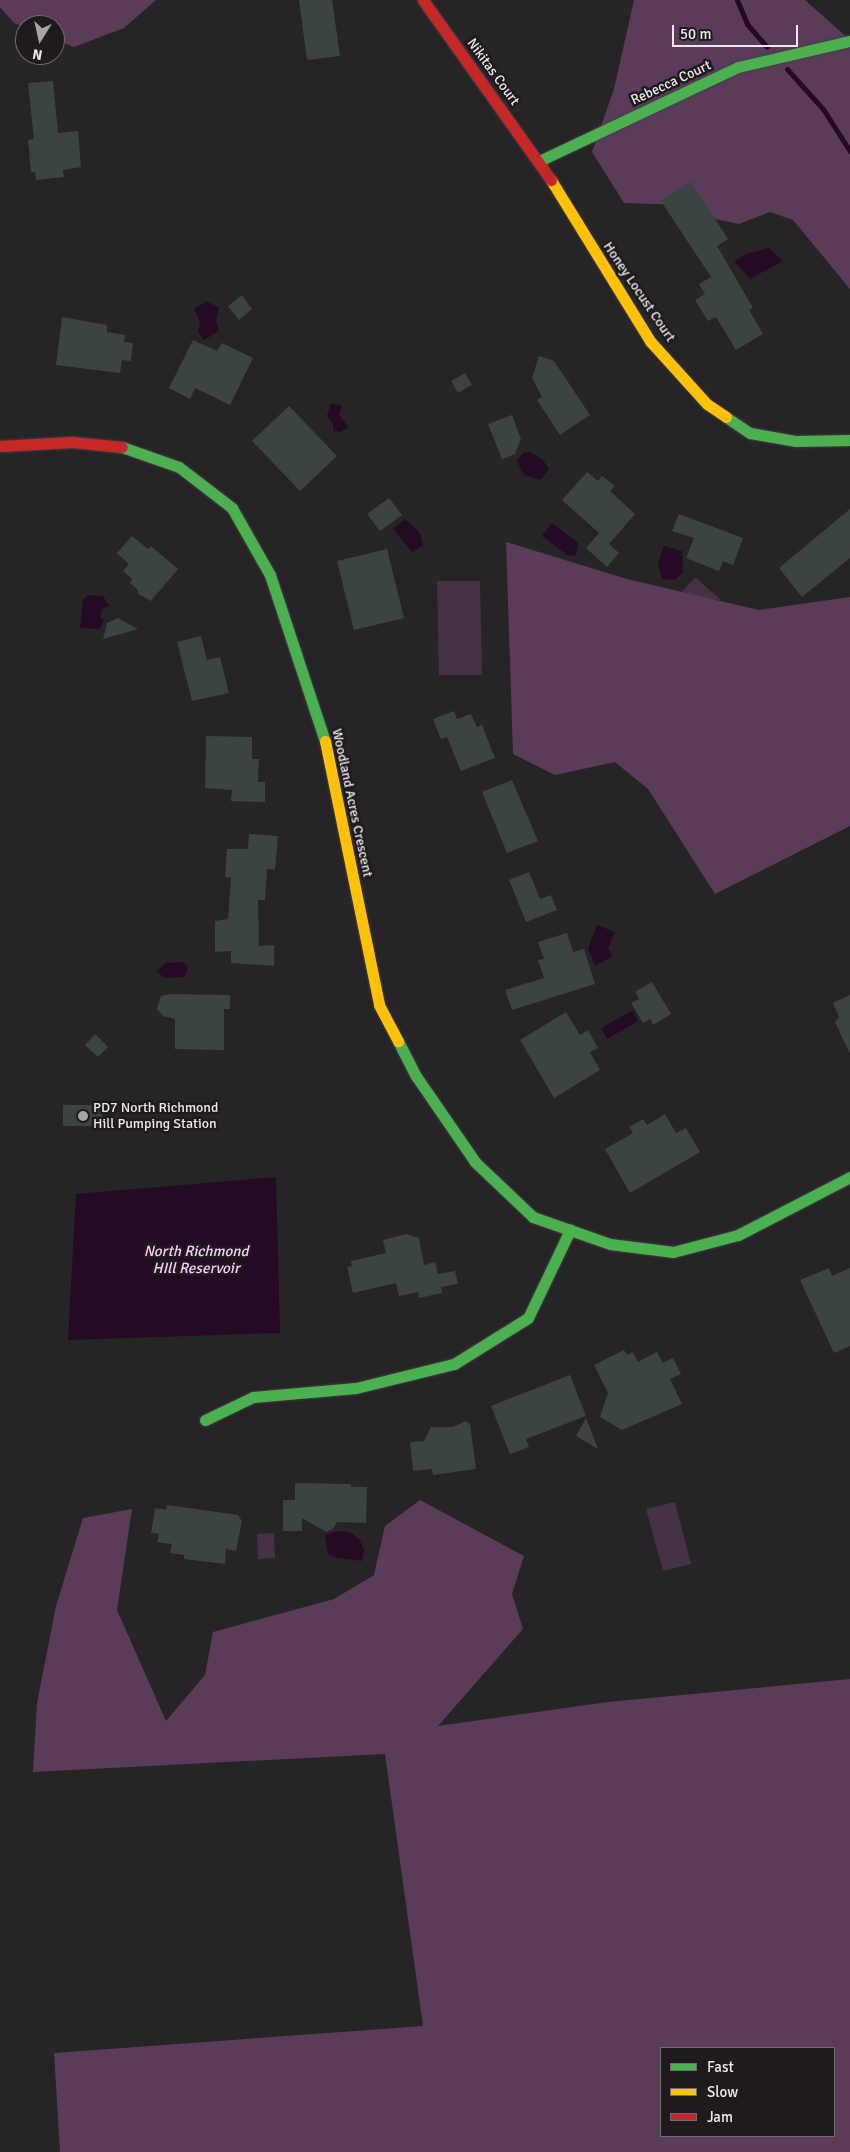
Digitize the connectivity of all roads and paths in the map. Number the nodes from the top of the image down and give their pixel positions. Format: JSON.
{"nodes":[{"id":1,"x":423,"y":0,"type":"edge"},
{"id":2,"x":850,"y":41,"type":"edge"},
{"id":3,"x":540,"y":161,"type":"junction"},
{"id":4,"x":850,"y":440,"type":"edge"},
{"id":5,"x":0,"y":446,"type":"edge"},
{"id":6,"x":850,"y":1177,"type":"edge"},
{"id":7,"x":570,"y":1230,"type":"junction"},
{"id":8,"x":205,"y":1420,"type":"dead end"}],
"edges":[{"from":1,"to":3,"type":"street","name":"Nikitas Court"},
{"from":2,"to":3,"type":"street","name":"Rebecca Court"},
{"from":3,"to":4,"type":"street","name":"Honey Locust Court"},
{"from":5,"to":7,"type":"street","name":"Woodland Acres Crescent"},
{"from":6,"to":7,"type":"street","name":"Woodland Acres Crescent"},
{"from":7,"to":8,"type":"street"}]}
